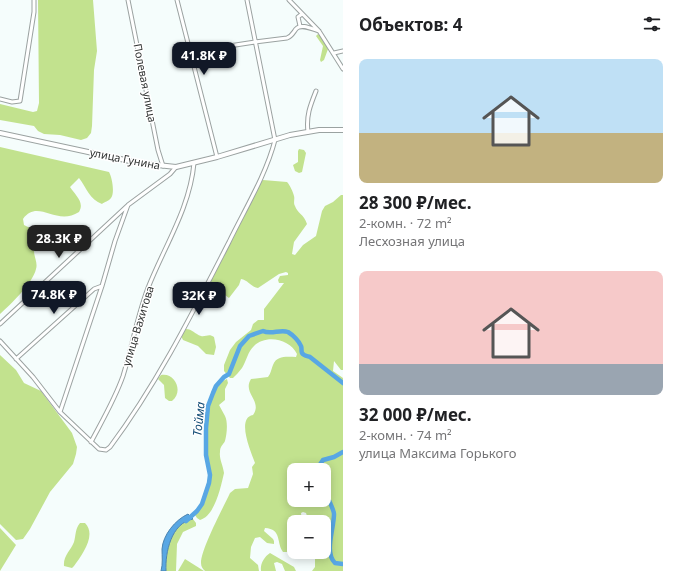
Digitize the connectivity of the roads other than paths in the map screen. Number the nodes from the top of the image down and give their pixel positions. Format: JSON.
{"nodes":[{"id":1,"x":34,"y":0,"type":"edge"},
{"id":2,"x":128,"y":0,"type":"edge"},
{"id":3,"x":177,"y":0,"type":"edge"},
{"id":4,"x":247,"y":0,"type":"edge"},
{"id":5,"x":289,"y":0,"type":"edge"},
{"id":6,"x":302,"y":14,"type":"junction"},
{"id":7,"x":300,"y":26,"type":"junction"},
{"id":8,"x":319,"y":31,"type":"junction"},
{"id":9,"x":255,"y":42,"type":"junction"},
{"id":10,"x":343,"y":51,"type":"edge"},
{"id":11,"x":190,"y":52,"type":"junction"},
{"id":12,"x":334,"y":54,"type":"junction"},
{"id":13,"x":343,"y":69,"type":"edge"},
{"id":14,"x":316,"y":91,"type":"dead end"},
{"id":15,"x":0,"y":99,"type":"edge"},
{"id":16,"x":343,"y":130,"type":"edge"},
{"id":17,"x":308,"y":132,"type":"junction"},
{"id":18,"x":0,"y":133,"type":"edge"},
{"id":19,"x":275,"y":140,"type":"junction"},
{"id":20,"x":217,"y":156,"type":"junction"},
{"id":21,"x":194,"y":163,"type":"junction"},
{"id":22,"x":163,"y":166,"type":"junction"},
{"id":23,"x":176,"y":167,"type":"junction"},
{"id":24,"x":128,"y":205,"type":"junction"},
{"id":25,"x":102,"y":286,"type":"junction"},
{"id":26,"x":0,"y":324,"type":"edge"},
{"id":27,"x":0,"y":341,"type":"edge"},
{"id":28,"x":16,"y":359,"type":"junction"},
{"id":29,"x":60,"y":412,"type":"junction"},
{"id":30,"x":91,"y":442,"type":"junction"}],
"edges":[{"from":1,"to":15,"type":"street"},
{"from":2,"to":22,"type":"street","name":"Полевая улица"},
{"from":3,"to":11,"type":"street"},
{"from":4,"to":9,"type":"street"},
{"from":5,"to":6,"type":"street"},
{"from":6,"to":7,"type":"street"},
{"from":6,"to":8,"type":"street"},
{"from":7,"to":8,"type":"street"},
{"from":7,"to":9,"type":"street"},
{"from":8,"to":12,"type":"street"},
{"from":9,"to":11,"type":"street"},
{"from":9,"to":19,"type":"street"},
{"from":10,"to":12,"type":"street"},
{"from":11,"to":20,"type":"street"},
{"from":12,"to":13,"type":"street"},
{"from":14,"to":17,"type":"street"},
{"from":16,"to":17,"type":"main road","name":"улица Гунина"},
{"from":17,"to":19,"type":"main road","name":"улица Гунина"},
{"from":18,"to":22,"type":"main road","name":"улица Гунина"},
{"from":19,"to":20,"type":"main road","name":"улица Гунина"},
{"from":19,"to":30,"type":"street"},
{"from":20,"to":21,"type":"main road","name":"улица Гунина"},
{"from":21,"to":23,"type":"main road","name":"улица Гунина"},
{"from":21,"to":30,"type":"street","name":"улица Вахитова"},
{"from":22,"to":23,"type":"main road","name":"улица Гунина"},
{"from":23,"to":24,"type":"street"},
{"from":24,"to":25,"type":"street"},
{"from":24,"to":26,"type":"street"},
{"from":25,"to":28,"type":"street"},
{"from":25,"to":29,"type":"street"},
{"from":27,"to":28,"type":"street"},
{"from":28,"to":29,"type":"street"},
{"from":29,"to":30,"type":"street"}]}
